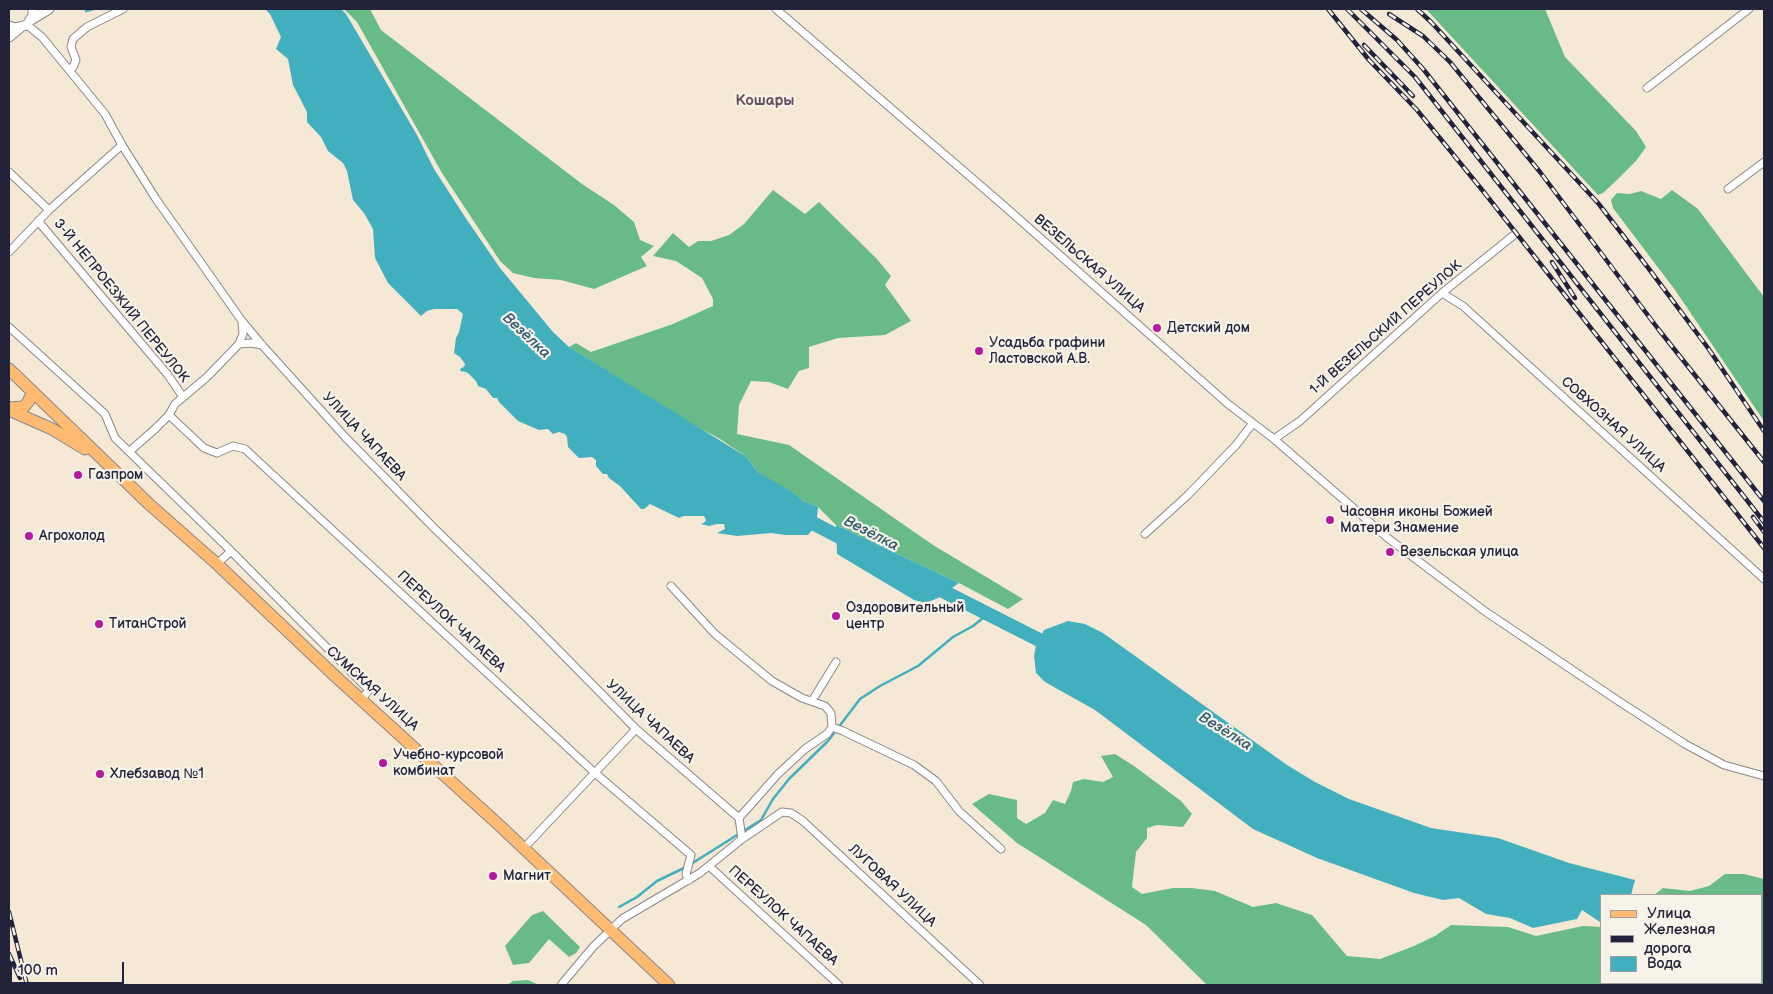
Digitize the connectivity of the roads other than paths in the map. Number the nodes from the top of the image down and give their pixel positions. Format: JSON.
{"nodes":[{"id":1,"x":33,"y":9,"type":"edge"},
{"id":2,"x":49,"y":9,"type":"edge"},
{"id":3,"x":776,"y":9,"type":"edge"},
{"id":4,"x":1749,"y":9,"type":"edge"},
{"id":5,"x":123,"y":10,"type":"edge"},
{"id":6,"x":26,"y":24,"type":"junction"},
{"id":7,"x":9,"y":26,"type":"edge"},
{"id":8,"x":9,"y":37,"type":"edge"},
{"id":9,"x":69,"y":70,"type":"junction"},
{"id":10,"x":1647,"y":88,"type":"dead end"},
{"id":11,"x":122,"y":145,"type":"junction"},
{"id":12,"x":1764,"y":162,"type":"edge"},
{"id":13,"x":9,"y":172,"type":"edge"},
{"id":14,"x":1728,"y":189,"type":"dead end"},
{"id":15,"x":49,"y":210,"type":"junction"},
{"id":16,"x":38,"y":221,"type":"junction"},
{"id":17,"x":1514,"y":235,"type":"dead end"},
{"id":18,"x":9,"y":252,"type":"edge"},
{"id":19,"x":1442,"y":294,"type":"junction"},
{"id":20,"x":242,"y":321,"type":"junction"},
{"id":21,"x":9,"y":328,"type":"edge"},
{"id":22,"x":240,"y":344,"type":"junction"},
{"id":23,"x":262,"y":345,"type":"junction"},
{"id":24,"x":9,"y":369,"type":"edge"},
{"id":25,"x":14,"y":380,"type":"edge"},
{"id":26,"x":33,"y":392,"type":"junction"},
{"id":27,"x":183,"y":397,"type":"junction"},
{"id":28,"x":9,"y":409,"type":"edge"},
{"id":29,"x":169,"y":415,"type":"junction"},
{"id":30,"x":1253,"y":423,"type":"junction"},
{"id":31,"x":1274,"y":439,"type":"junction"},
{"id":32,"x":130,"y":451,"type":"junction"},
{"id":33,"x":98,"y":456,"type":"junction"},
{"id":34,"x":1145,"y":534,"type":"dead end"},
{"id":35,"x":231,"y":551,"type":"junction"},
{"id":36,"x":217,"y":564,"type":"junction"},
{"id":37,"x":1764,"y":580,"type":"edge"},
{"id":38,"x":671,"y":586,"type":"dead end"},
{"id":39,"x":836,"y":662,"type":"dead end"},
{"id":40,"x":362,"y":698,"type":"junction"},
{"id":41,"x":812,"y":701,"type":"junction"},
{"id":42,"x":832,"y":727,"type":"junction"},
{"id":43,"x":636,"y":729,"type":"junction"},
{"id":44,"x":595,"y":773,"type":"junction"},
{"id":45,"x":1764,"y":776,"type":"edge"},
{"id":46,"x":739,"y":818,"type":"junction"},
{"id":47,"x":742,"y":839,"type":"junction"},
{"id":48,"x":524,"y":848,"type":"junction"},
{"id":49,"x":1001,"y":849,"type":"dead end"},
{"id":50,"x":709,"y":866,"type":"junction"},
{"id":51,"x":689,"y":880,"type":"junction"},
{"id":52,"x":610,"y":930,"type":"junction"},
{"id":53,"x":561,"y":985,"type":"edge"},
{"id":54,"x":669,"y":985,"type":"edge"},
{"id":55,"x":839,"y":985,"type":"edge"},
{"id":56,"x":980,"y":985,"type":"edge"}],
"edges":[{"from":1,"to":6,"type":"street"},
{"from":2,"to":6,"type":"street"},
{"from":3,"to":30,"type":"street","name":"ВЕЗЕЛЬСКАЯ УЛИЦА"},
{"from":4,"to":10,"type":"street"},
{"from":5,"to":9,"type":"street"},
{"from":6,"to":7,"type":"street"},
{"from":6,"to":8,"type":"street"},
{"from":6,"to":9,"type":"street","name":"УЛИЦА ЧАПАЕВА"},
{"from":9,"to":11,"type":"street","name":"УЛИЦА ЧАПАЕВА"},
{"from":11,"to":15,"type":"street"},
{"from":11,"to":20,"type":"street","name":"УЛИЦА ЧАПАЕВА"},
{"from":12,"to":14,"type":"street"},
{"from":13,"to":15,"type":"street"},
{"from":15,"to":16,"type":"street"},
{"from":16,"to":18,"type":"street"},
{"from":16,"to":27,"type":"street","name":"3-Й НЕПРОЕЗЖИЙ ПЕРЕУЛОК"},
{"from":17,"to":19,"type":"street","name":"1-Й ВЕЗЕЛЬСКИЙ ПЕРЕУЛОК"},
{"from":19,"to":31,"type":"street","name":"1-Й ВЕЗЕЛЬСКИЙ ПЕРЕУЛОК"},
{"from":19,"to":37,"type":"street","name":"СОВХОЗНАЯ УЛИЦА"},
{"from":20,"to":22,"type":"street"},
{"from":20,"to":23,"type":"street","name":"УЛИЦА ЧАПАЕВА"},
{"from":21,"to":32,"type":"street"},
{"from":22,"to":23,"type":"street"},
{"from":22,"to":27,"type":"street"},
{"from":23,"to":43,"type":"street","name":"УЛИЦА ЧАПАЕВА"},
{"from":24,"to":25,"type":"main road"},
{"from":25,"to":26,"type":"main road"},
{"from":26,"to":28,"type":"main road"},
{"from":26,"to":33,"type":"main road"},
{"from":27,"to":29,"type":"street"},
{"from":28,"to":33,"type":"main road"},
{"from":29,"to":32,"type":"street"},
{"from":29,"to":44,"type":"street","name":"ПЕРЕУЛОК ЧАПАЕВА"},
{"from":30,"to":31,"type":"street","name":"ВЕЗЕЛЬСКАЯ УЛИЦА"},
{"from":30,"to":34,"type":"street"},
{"from":31,"to":45,"type":"street","name":"ВЕЗЕЛЬСКАЯ УЛИЦА"},
{"from":32,"to":35,"type":"street"},
{"from":33,"to":36,"type":"main road","name":"СУМСКАЯ УЛИЦА"},
{"from":35,"to":36,"type":"street"},
{"from":35,"to":40,"type":"street"},
{"from":36,"to":40,"type":"main road","name":"СУМСКАЯ УЛИЦА"},
{"from":38,"to":41,"type":"street"},
{"from":39,"to":41,"type":"street"},
{"from":40,"to":48,"type":"main road","name":"СУМСКАЯ УЛИЦА"},
{"from":41,"to":42,"type":"street"},
{"from":42,"to":46,"type":"street"},
{"from":42,"to":49,"type":"street"},
{"from":43,"to":44,"type":"street"},
{"from":43,"to":46,"type":"street","name":"УЛИЦА ЧАПАЕВА"},
{"from":44,"to":48,"type":"street"},
{"from":44,"to":51,"type":"street","name":"ПЕРЕУЛОК ЧАПАЕВА"},
{"from":46,"to":47,"type":"street"},
{"from":47,"to":50,"type":"street"},
{"from":47,"to":56,"type":"street","name":"ЛУГОВАЯ УЛИЦА"},
{"from":48,"to":52,"type":"main road","name":"СУМСКАЯ УЛИЦА"},
{"from":50,"to":51,"type":"street"},
{"from":50,"to":55,"type":"street","name":"ПЕРЕУЛОК ЧАПАЕВА"},
{"from":51,"to":52,"type":"street"},
{"from":52,"to":53,"type":"street"},
{"from":52,"to":54,"type":"main road","name":"СУМСКАЯ УЛИЦА"}]}
